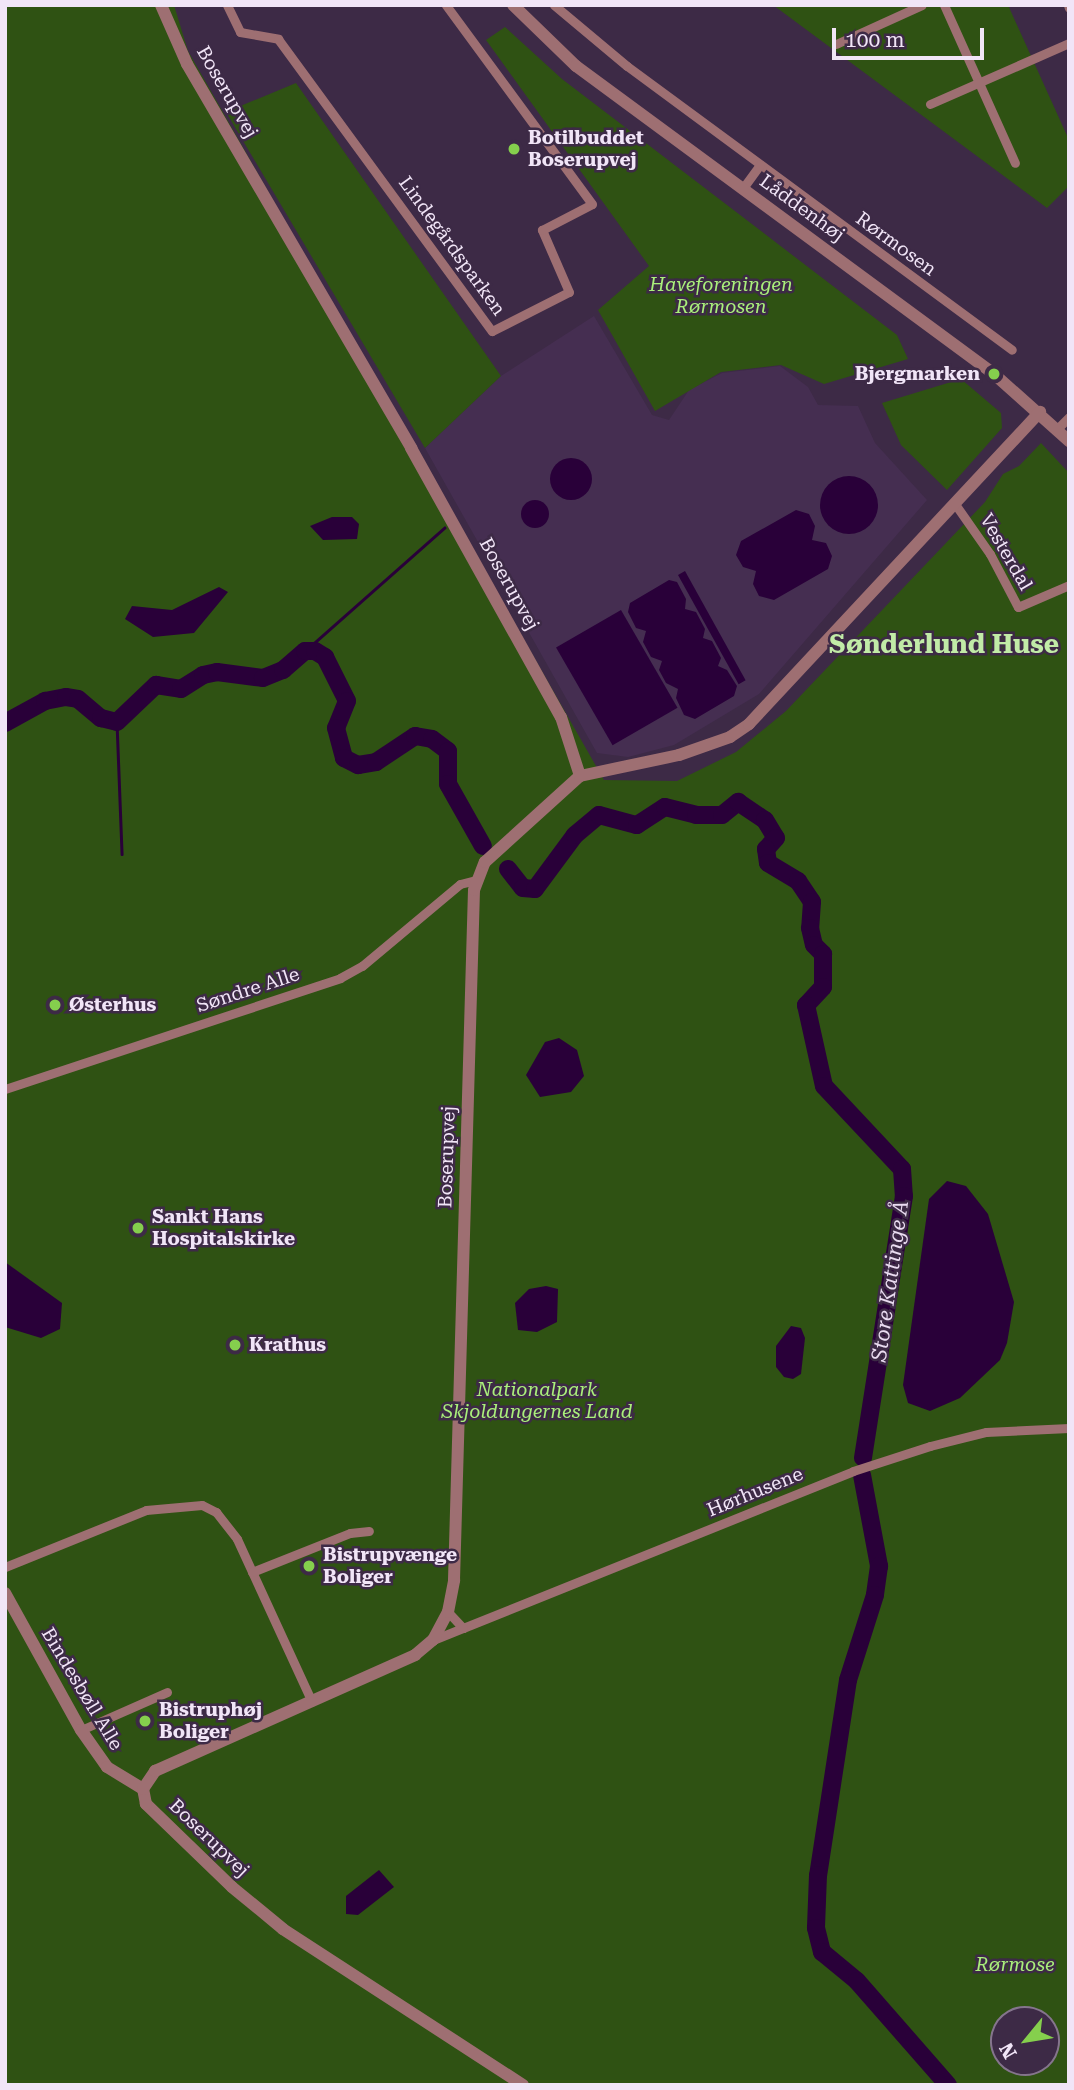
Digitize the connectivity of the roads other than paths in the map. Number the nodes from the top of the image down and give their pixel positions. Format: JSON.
{"nodes":[{"id":1,"x":161,"y":5,"type":"edge"},
{"id":2,"x":227,"y":5,"type":"edge"},
{"id":3,"x":446,"y":5,"type":"edge"},
{"id":4,"x":513,"y":5,"type":"edge"},
{"id":5,"x":554,"y":5,"type":"edge"},
{"id":6,"x":922,"y":5,"type":"edge"},
{"id":7,"x":943,"y":5,"type":"edge"},
{"id":8,"x":1069,"y":43,"type":"edge"},
{"id":9,"x":836,"y":44,"type":"dead end"},
{"id":10,"x":979,"y":84,"type":"junction"},
{"id":11,"x":930,"y":104,"type":"dead end"},
{"id":12,"x":1015,"y":163,"type":"dead end"},
{"id":13,"x":760,"y":166,"type":"junction"},
{"id":14,"x":743,"y":188,"type":"junction"},
{"id":15,"x":1012,"y":350,"type":"dead end"},
{"id":16,"x":1040,"y":412,"type":"junction"},
{"id":17,"x":1069,"y":417,"type":"edge"},
{"id":18,"x":1057,"y":429,"type":"junction"},
{"id":19,"x":1069,"y":441,"type":"edge"},
{"id":20,"x":955,"y":504,"type":"junction"},
{"id":21,"x":1069,"y":585,"type":"edge"},
{"id":22,"x":580,"y":776,"type":"junction"},
{"id":23,"x":476,"y":880,"type":"junction"},
{"id":24,"x":5,"y":1089,"type":"edge"},
{"id":25,"x":1069,"y":1428,"type":"edge"},
{"id":26,"x":369,"y":1531,"type":"dead end"},
{"id":27,"x":5,"y":1567,"type":"edge"},
{"id":28,"x":252,"y":1572,"type":"junction"},
{"id":29,"x":5,"y":1593,"type":"edge"},
{"id":30,"x":448,"y":1612,"type":"junction"},
{"id":31,"x":463,"y":1628,"type":"junction"},
{"id":32,"x":433,"y":1640,"type":"junction"},
{"id":33,"x":167,"y":1692,"type":"dead end"},
{"id":34,"x":312,"y":1702,"type":"junction"},
{"id":35,"x":81,"y":1730,"type":"junction"},
{"id":36,"x":142,"y":1789,"type":"junction"},
{"id":37,"x":523,"y":2085,"type":"edge"}],
"edges":[{"from":1,"to":22,"type":"street","name":"Boserupvej"},
{"from":2,"to":3,"type":"street","name":"Lindegårdsparken"},
{"from":4,"to":14,"type":"street","name":"Låddenhøj"},
{"from":5,"to":13,"type":"street","name":"Rørmosen"},
{"from":6,"to":9,"type":"street"},
{"from":7,"to":10,"type":"street"},
{"from":8,"to":10,"type":"street"},
{"from":10,"to":11,"type":"street"},
{"from":10,"to":12,"type":"street"},
{"from":13,"to":14,"type":"street"},
{"from":13,"to":15,"type":"street","name":"Rørmosen"},
{"from":14,"to":16,"type":"street","name":"Låddenhøj"},
{"from":16,"to":18,"type":"street","name":"Låddenhøj"},
{"from":16,"to":20,"type":"street"},
{"from":17,"to":18,"type":"street"},
{"from":18,"to":19,"type":"street","name":"Låddenhøj"},
{"from":20,"to":21,"type":"street","name":"Vesterdal"},
{"from":20,"to":22,"type":"street"},
{"from":22,"to":23,"type":"street"},
{"from":23,"to":24,"type":"street","name":"Søndre Alle"},
{"from":23,"to":30,"type":"street","name":"Boserupvej"},
{"from":25,"to":31,"type":"street","name":"Hørhusene"},
{"from":26,"to":28,"type":"street"},
{"from":27,"to":28,"type":"street"},
{"from":28,"to":34,"type":"street"},
{"from":29,"to":35,"type":"street","name":"Bindesbøll Alle"},
{"from":30,"to":31,"type":"street"},
{"from":30,"to":32,"type":"street","name":"Boserupvej"},
{"from":31,"to":32,"type":"street","name":"Hørhusene"},
{"from":32,"to":34,"type":"street","name":"Boserupvej"},
{"from":33,"to":35,"type":"street"},
{"from":34,"to":36,"type":"street","name":"Boserupvej"},
{"from":35,"to":36,"type":"street","name":"Bindesbøll Alle"},
{"from":36,"to":37,"type":"street","name":"Boserupvej"}]}
